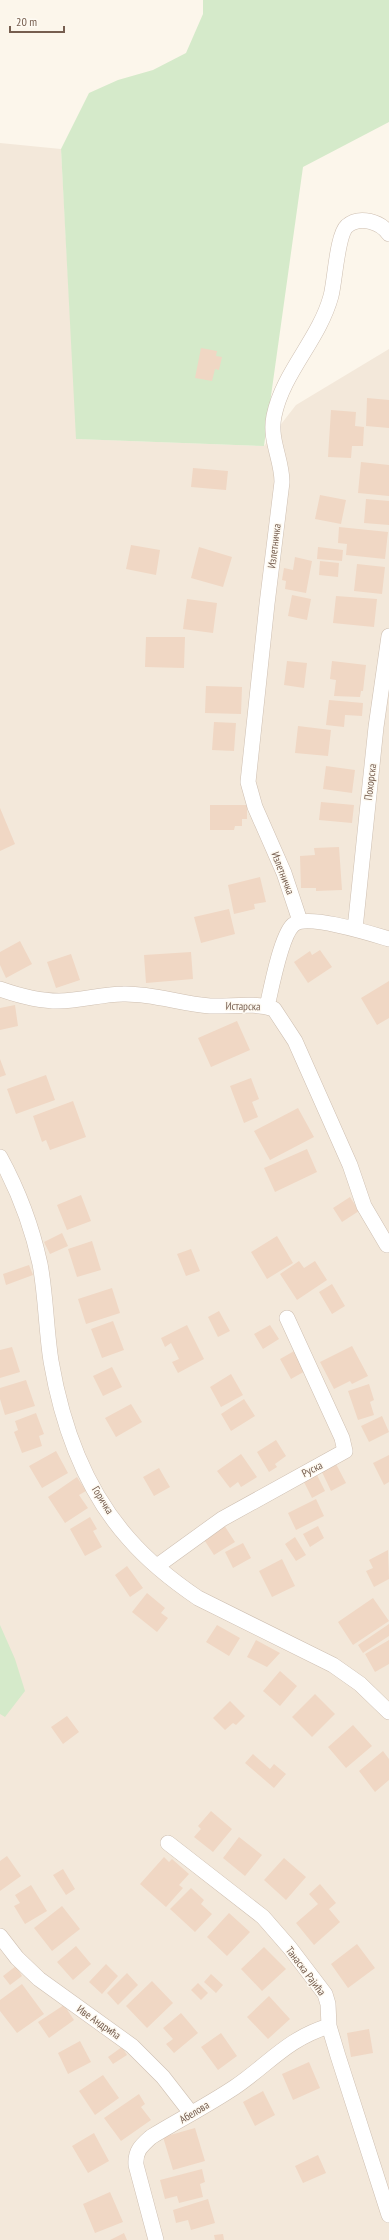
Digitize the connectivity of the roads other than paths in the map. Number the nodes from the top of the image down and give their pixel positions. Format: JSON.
{"nodes":[{"id":1,"x":389,"y":234,"type":"edge"},
{"id":2,"x":389,"y":636,"type":"edge"},
{"id":3,"x":300,"y":921,"type":"junction"},
{"id":4,"x":355,"y":929,"type":"junction"},
{"id":5,"x":389,"y":939,"type":"edge"},
{"id":6,"x":0,"y":989,"type":"edge"},
{"id":7,"x":267,"y":1007,"type":"junction"},
{"id":8,"x":0,"y":1156,"type":"edge"},
{"id":9,"x":387,"y":1245,"type":"dead end"},
{"id":10,"x":287,"y":1318,"type":"dead end"},
{"id":11,"x":157,"y":1566,"type":"junction"},
{"id":12,"x":389,"y":1712,"type":"edge"},
{"id":13,"x":168,"y":1843,"type":"dead end"},
{"id":14,"x":0,"y":1936,"type":"edge"},
{"id":15,"x":329,"y":2026,"type":"junction"},
{"id":16,"x":191,"y":2113,"type":"junction"},
{"id":17,"x":389,"y":2215,"type":"edge"},
{"id":18,"x":156,"y":2240,"type":"edge"}],
"edges":[{"from":1,"to":3,"type":"street","name":"Излетничка"},
{"from":2,"to":4,"type":"street","name":"Похорска"},
{"from":3,"to":4,"type":"street"},
{"from":3,"to":7,"type":"street"},
{"from":4,"to":5,"type":"street"},
{"from":6,"to":7,"type":"street","name":"Истарска"},
{"from":7,"to":9,"type":"street","name":"Истарска"},
{"from":8,"to":11,"type":"street","name":"Горичка"},
{"from":10,"to":11,"type":"street","name":"Руска"},
{"from":11,"to":12,"type":"street","name":"Горичка"},
{"from":13,"to":15,"type":"street","name":"Танаска Рајића"},
{"from":14,"to":16,"type":"street","name":"Иве Андрића"},
{"from":15,"to":16,"type":"street","name":"Абелова"},
{"from":15,"to":17,"type":"street","name":"Танаска Рајића"},
{"from":16,"to":18,"type":"street","name":"Абелова"}]}
